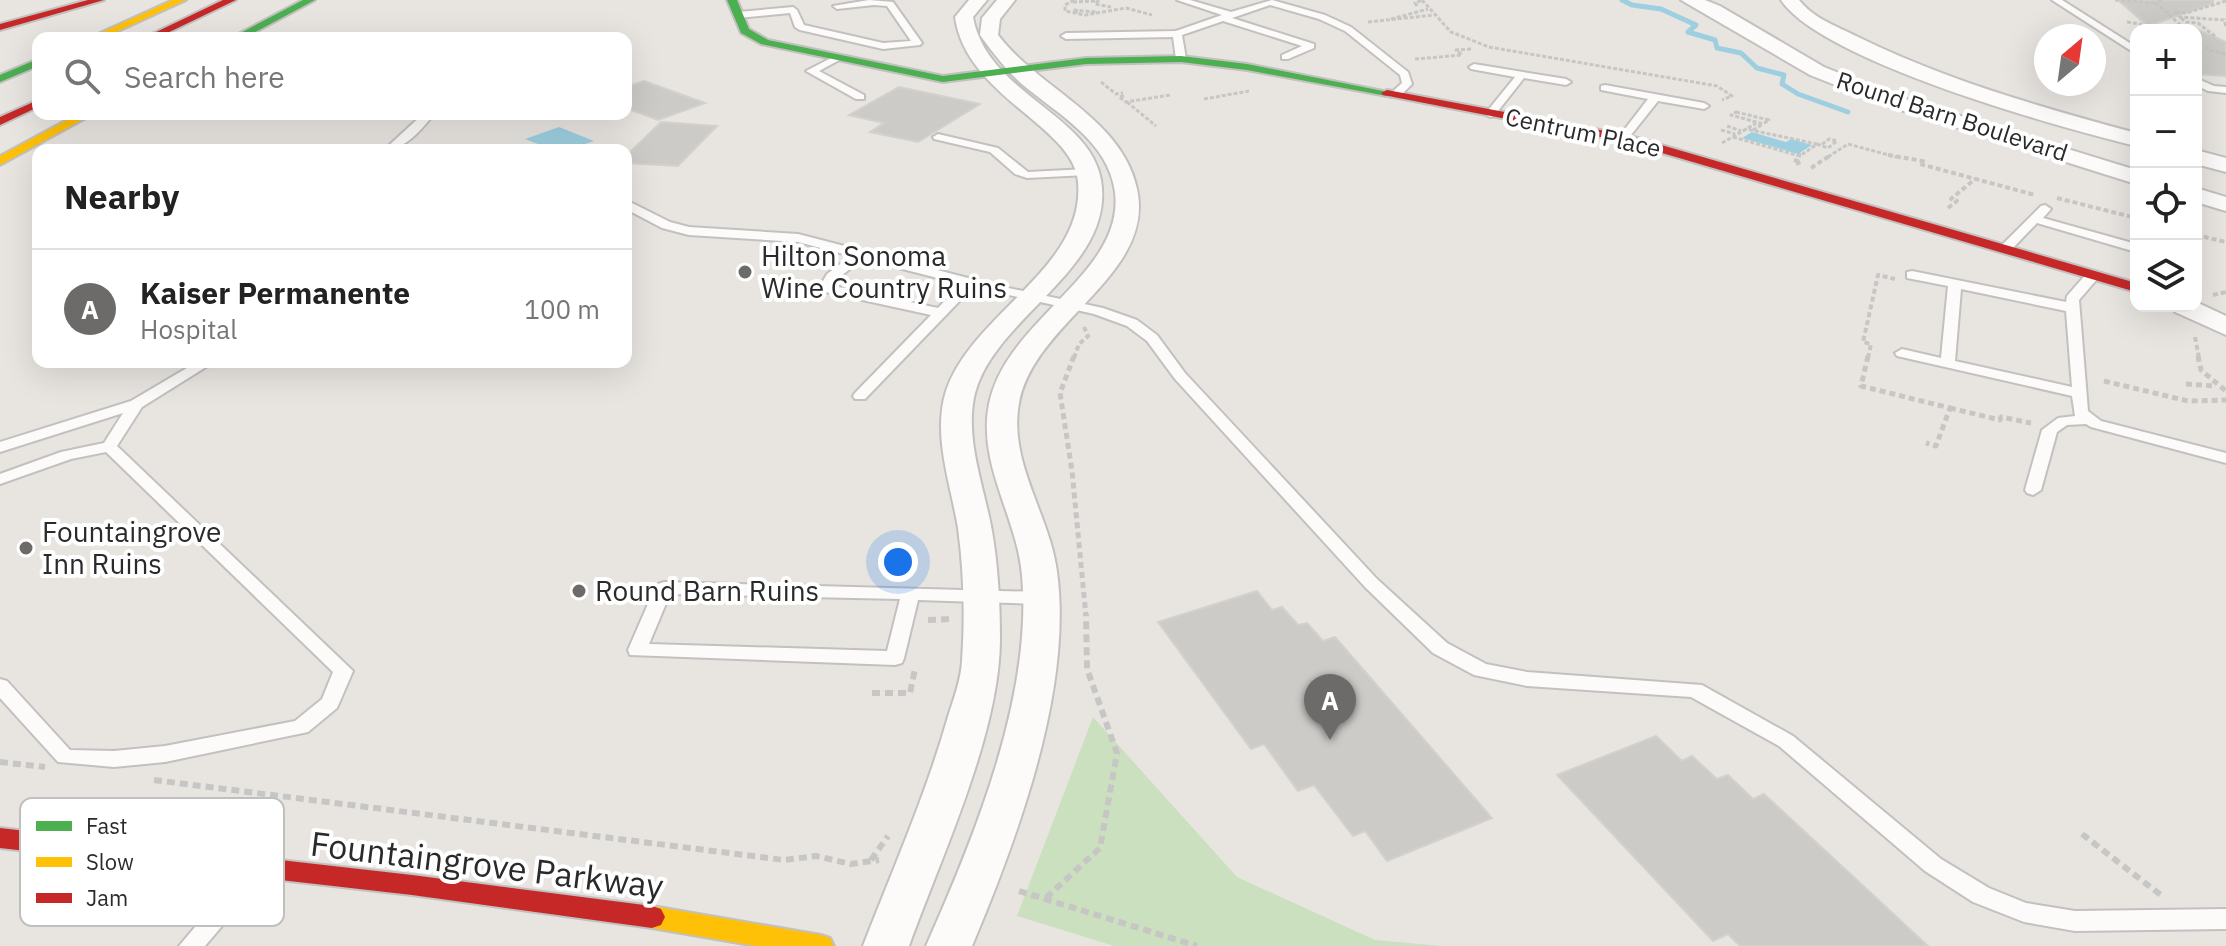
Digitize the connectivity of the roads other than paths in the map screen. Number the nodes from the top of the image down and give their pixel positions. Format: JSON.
{"nodes":[{"id":1,"x":77,"y":0,"type":"edge"},
{"id":2,"x":99,"y":0,"type":"edge"},
{"id":3,"x":181,"y":0,"type":"edge"},
{"id":4,"x":231,"y":0,"type":"edge"},
{"id":5,"x":253,"y":0,"type":"edge"},
{"id":6,"x":310,"y":0,"type":"edge"},
{"id":7,"x":978,"y":0,"type":"edge"},
{"id":8,"x":1006,"y":0,"type":"edge"},
{"id":9,"x":1181,"y":0,"type":"edge"},
{"id":10,"x":1690,"y":0,"type":"edge"},
{"id":11,"x":1723,"y":0,"type":"edge"},
{"id":12,"x":1790,"y":0,"type":"edge"},
{"id":13,"x":2056,"y":0,"type":"edge"},
{"id":14,"x":1273,"y":1,"type":"edge"},
{"id":15,"x":837,"y":6,"type":"dead end"},
{"id":16,"x":735,"y":7,"type":"edge"},
{"id":17,"x":1227,"y":16,"type":"junction"},
{"id":18,"x":0,"y":24,"type":"edge"},
{"id":19,"x":108,"y":32,"type":"edge"},
{"id":20,"x":160,"y":32,"type":"edge"},
{"id":21,"x":188,"y":32,"type":"edge"},
{"id":22,"x":248,"y":32,"type":"edge"},
{"id":23,"x":1177,"y":34,"type":"junction"},
{"id":24,"x":1066,"y":36,"type":"dead end"},
{"id":25,"x":2130,"y":47,"type":"edge"},
{"id":26,"x":1285,"y":57,"type":"dead end"},
{"id":27,"x":838,"y":58,"type":"junction"},
{"id":28,"x":1181,"y":59,"type":"junction"},
{"id":29,"x":32,"y":65,"type":"edge"},
{"id":30,"x":1474,"y":67,"type":"dead end"},
{"id":31,"x":1004,"y":71,"type":"junction"},
{"id":32,"x":1522,"y":75,"type":"junction"},
{"id":33,"x":0,"y":79,"type":"edge"},
{"id":34,"x":1566,"y":82,"type":"dead end"},
{"id":35,"x":2202,"y":84,"type":"edge"},
{"id":36,"x":1605,"y":88,"type":"dead end"},
{"id":37,"x":32,"y":90,"type":"edge"},
{"id":38,"x":2226,"y":90,"type":"edge"},
{"id":39,"x":1395,"y":95,"type":"junction"},
{"id":40,"x":860,"y":97,"type":"dead end"},
{"id":41,"x":1655,"y":97,"type":"junction"},
{"id":42,"x":0,"y":105,"type":"edge"},
{"id":43,"x":32,"y":106,"type":"edge"},
{"id":44,"x":1704,"y":106,"type":"dead end"},
{"id":45,"x":1490,"y":114,"type":"junction"},
{"id":46,"x":76,"y":120,"type":"edge"},
{"id":47,"x":423,"y":120,"type":"edge"},
{"id":48,"x":0,"y":121,"type":"edge"},
{"id":49,"x":938,"y":137,"type":"dead end"},
{"id":50,"x":1623,"y":138,"type":"junction"},
{"id":51,"x":2130,"y":138,"type":"edge"},
{"id":52,"x":397,"y":144,"type":"edge"},
{"id":53,"x":2202,"y":159,"type":"edge"},
{"id":54,"x":0,"y":161,"type":"edge"},
{"id":55,"x":2130,"y":161,"type":"edge"},
{"id":56,"x":2226,"y":165,"type":"edge"},
{"id":57,"x":1087,"y":172,"type":"junction"},
{"id":58,"x":2130,"y":175,"type":"edge"},
{"id":59,"x":2046,"y":201,"type":"road end"},
{"id":60,"x":632,"y":207,"type":"edge"},
{"id":61,"x":2035,"y":219,"type":"junction"},
{"id":62,"x":2130,"y":246,"type":"edge"},
{"id":63,"x":2005,"y":249,"type":"junction"},
{"id":64,"x":861,"y":254,"type":"junction"},
{"id":65,"x":1912,"y":275,"type":"dead end"},
{"id":66,"x":2093,"y":275,"type":"junction"},
{"id":67,"x":971,"y":282,"type":"junction"},
{"id":68,"x":1955,"y":284,"type":"junction"},
{"id":69,"x":2130,"y":286,"type":"edge"},
{"id":70,"x":1030,"y":296,"type":"junction"},
{"id":71,"x":2073,"y":308,"type":"junction"},
{"id":72,"x":941,"y":313,"type":"junction"},
{"id":73,"x":1074,"y":316,"type":"junction"},
{"id":74,"x":2189,"y":316,"type":"edge"},
{"id":75,"x":2226,"y":327,"type":"edge"},
{"id":76,"x":1902,"y":353,"type":"dead end"},
{"id":77,"x":1948,"y":363,"type":"junction"},
{"id":78,"x":197,"y":368,"type":"edge"},
{"id":79,"x":2080,"y":393,"type":"junction"},
{"id":80,"x":860,"y":396,"type":"dead end"},
{"id":81,"x":136,"y":404,"type":"junction"},
{"id":82,"x":2089,"y":419,"type":"junction"},
{"id":83,"x":0,"y":447,"type":"edge"},
{"id":84,"x":109,"y":447,"type":"junction"},
{"id":85,"x":2226,"y":458,"type":"edge"},
{"id":86,"x":0,"y":479,"type":"edge"},
{"id":87,"x":2033,"y":490,"type":"dead end"},
{"id":88,"x":911,"y":593,"type":"junction"},
{"id":89,"x":981,"y":595,"type":"junction"},
{"id":90,"x":1041,"y":598,"type":"junction"},
{"id":91,"x":0,"y":686,"type":"edge"},
{"id":92,"x":0,"y":838,"type":"edge"},
{"id":93,"x":20,"y":840,"type":"edge"},
{"id":94,"x":284,"y":872,"type":"edge"},
{"id":95,"x":2226,"y":919,"type":"edge"},
{"id":96,"x":208,"y":926,"type":"edge"},
{"id":97,"x":191,"y":946,"type":"edge"},
{"id":98,"x":821,"y":946,"type":"edge"},
{"id":99,"x":886,"y":946,"type":"edge"},
{"id":100,"x":949,"y":946,"type":"edge"}],
"edges":[{"from":1,"to":18,"type":"main road"},
{"from":2,"to":18,"type":"main road"},
{"from":3,"to":19,"type":"main road"},
{"from":4,"to":20,"type":"main road"},
{"from":5,"to":21,"type":"main road"},
{"from":6,"to":22,"type":"main road"},
{"from":7,"to":31,"type":"street"},
{"from":8,"to":31,"type":"street"},
{"from":9,"to":17,"type":"lane"},
{"from":10,"to":58,"type":"street","name":"Round Barn Boulevard"},
{"from":11,"to":55,"type":"street","name":"Round Barn Boulevard"},
{"from":12,"to":51,"type":"street"},
{"from":13,"to":25,"type":"lane"},
{"from":14,"to":17,"type":"lane"},
{"from":14,"to":39,"type":"lane"},
{"from":15,"to":16,"type":"lane"},
{"from":16,"to":27,"type":"main road","name":"Centrum Place"},
{"from":17,"to":23,"type":"lane"},
{"from":17,"to":26,"type":"lane"},
{"from":23,"to":24,"type":"lane"},
{"from":23,"to":28,"type":"lane"},
{"from":27,"to":31,"type":"main road","name":"Centrum Place"},
{"from":27,"to":40,"type":"lane"},
{"from":28,"to":31,"type":"main road","name":"Centrum Place"},
{"from":28,"to":39,"type":"main road","name":"Centrum Place"},
{"from":29,"to":33,"type":"main road"},
{"from":30,"to":32,"type":"lane"},
{"from":31,"to":57,"type":"street"},
{"from":31,"to":73,"type":"street"},
{"from":32,"to":34,"type":"lane"},
{"from":32,"to":45,"type":"lane"},
{"from":35,"to":38,"type":"lane"},
{"from":36,"to":41,"type":"lane"},
{"from":37,"to":42,"type":"main road"},
{"from":39,"to":45,"type":"main road","name":"Centrum Place"},
{"from":41,"to":44,"type":"lane"},
{"from":41,"to":50,"type":"lane"},
{"from":43,"to":48,"type":"main road"},
{"from":45,"to":50,"type":"main road","name":"Centrum Place"},
{"from":46,"to":54,"type":"main road"},
{"from":47,"to":52,"type":"lane"},
{"from":49,"to":57,"type":"lane"},
{"from":50,"to":63,"type":"main road","name":"Centrum Place"},
{"from":53,"to":56,"type":"street"},
{"from":57,"to":70,"type":"street"},
{"from":59,"to":61,"type":"lane"},
{"from":60,"to":64,"type":"lane"},
{"from":61,"to":62,"type":"lane"},
{"from":61,"to":63,"type":"lane"},
{"from":63,"to":66,"type":"main road","name":"Centrum Place"},
{"from":64,"to":67,"type":"lane"},
{"from":64,"to":72,"type":"lane"},
{"from":65,"to":68,"type":"lane"},
{"from":66,"to":69,"type":"main road","name":"Centrum Place"},
{"from":66,"to":71,"type":"lane"},
{"from":67,"to":70,"type":"lane"},
{"from":67,"to":72,"type":"lane"},
{"from":68,"to":71,"type":"lane"},
{"from":68,"to":77,"type":"lane"},
{"from":70,"to":73,"type":"lane"},
{"from":70,"to":89,"type":"street"},
{"from":71,"to":79,"type":"lane"},
{"from":72,"to":80,"type":"lane"},
{"from":73,"to":90,"type":"street"},
{"from":73,"to":95,"type":"lane"},
{"from":74,"to":75,"type":"street"},
{"from":76,"to":77,"type":"lane"},
{"from":77,"to":79,"type":"lane"},
{"from":78,"to":81,"type":"lane"},
{"from":79,"to":82,"type":"lane"},
{"from":81,"to":83,"type":"lane"},
{"from":81,"to":84,"type":"lane"},
{"from":82,"to":85,"type":"lane"},
{"from":82,"to":87,"type":"lane"},
{"from":84,"to":86,"type":"lane"},
{"from":84,"to":91,"type":"lane"},
{"from":88,"to":88,"type":"lane"},
{"from":88,"to":89,"type":"lane"},
{"from":89,"to":90,"type":"lane"},
{"from":89,"to":99,"type":"street"},
{"from":90,"to":100,"type":"street"},
{"from":92,"to":93,"type":"main road","name":"Fountaingrove Parkway"},
{"from":94,"to":98,"type":"main road","name":"Fountaingrove Parkway"},
{"from":96,"to":97,"type":"lane"}]}
